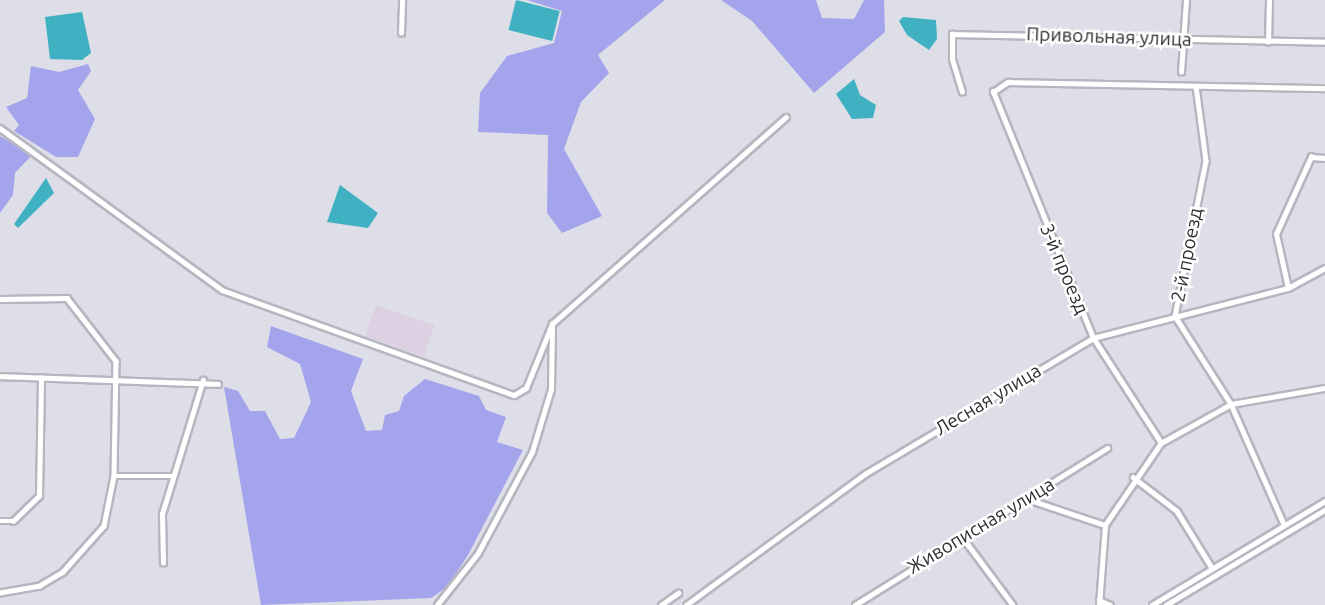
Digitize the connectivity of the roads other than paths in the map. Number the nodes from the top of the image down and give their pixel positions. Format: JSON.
{"nodes":[{"id":1,"x":402,"y":0,"type":"edge"},
{"id":2,"x":1186,"y":0,"type":"edge"},
{"id":3,"x":1269,"y":0,"type":"edge"},
{"id":4,"x":401,"y":33,"type":"dead end"},
{"id":5,"x":1184,"y":39,"type":"junction"},
{"id":6,"x":1268,"y":42,"type":"junction"},
{"id":7,"x":1325,"y":42,"type":"edge"},
{"id":8,"x":1181,"y":72,"type":"dead end"},
{"id":9,"x":1196,"y":86,"type":"junction"},
{"id":10,"x":1325,"y":88,"type":"edge"},
{"id":11,"x":962,"y":92,"type":"dead end"},
{"id":12,"x":786,"y":117,"type":"dead end"},
{"id":13,"x":0,"y":128,"type":"edge"},
{"id":14,"x":1325,"y":158,"type":"edge"},
{"id":15,"x":1325,"y":268,"type":"edge"},
{"id":16,"x":1289,"y":288,"type":"junction"},
{"id":17,"x":0,"y":299,"type":"edge"},
{"id":18,"x":1175,"y":316,"type":"junction"},
{"id":19,"x":552,"y":324,"type":"junction"},
{"id":20,"x":1093,"y":338,"type":"junction"},
{"id":21,"x":0,"y":376,"type":"edge"},
{"id":22,"x":41,"y":378,"type":"junction"},
{"id":23,"x":115,"y":379,"type":"junction"},
{"id":24,"x":204,"y":380,"type":"junction"},
{"id":25,"x":218,"y":384,"type":"dead end"},
{"id":26,"x":1325,"y":388,"type":"edge"},
{"id":27,"x":1231,"y":404,"type":"junction"},
{"id":28,"x":1161,"y":443,"type":"junction"},
{"id":29,"x":1107,"y":448,"type":"dead end"},
{"id":30,"x":114,"y":476,"type":"junction"},
{"id":31,"x":171,"y":476,"type":"junction"},
{"id":32,"x":1133,"y":477,"type":"junction"},
{"id":33,"x":1026,"y":499,"type":"junction"},
{"id":34,"x":1325,"y":501,"type":"edge"},
{"id":35,"x":1325,"y":510,"type":"edge"},
{"id":36,"x":0,"y":521,"type":"edge"},
{"id":37,"x":1284,"y":524,"type":"junction"},
{"id":38,"x":1105,"y":525,"type":"junction"},
{"id":39,"x":964,"y":539,"type":"junction"},
{"id":40,"x":163,"y":563,"type":"dead end"},
{"id":41,"x":1212,"y":566,"type":"junction"},
{"id":42,"x":0,"y":593,"type":"edge"},
{"id":43,"x":678,"y":593,"type":"dead end"},
{"id":44,"x":1099,"y":602,"type":"edge"},
{"id":45,"x":437,"y":605,"type":"edge"},
{"id":46,"x":661,"y":605,"type":"edge"},
{"id":47,"x":686,"y":605,"type":"edge"},
{"id":48,"x":855,"y":605,"type":"edge"},
{"id":49,"x":1013,"y":605,"type":"edge"},
{"id":50,"x":1110,"y":605,"type":"edge"},
{"id":51,"x":1152,"y":605,"type":"edge"},
{"id":52,"x":1166,"y":605,"type":"edge"}],
"edges":[{"from":1,"to":4,"type":"street"},
{"from":2,"to":5,"type":"street"},
{"from":3,"to":6,"type":"street"},
{"from":5,"to":6,"type":"street","name":"Привольная улица"},
{"from":5,"to":8,"type":"street"},
{"from":5,"to":11,"type":"street","name":"Привольная улица"},
{"from":6,"to":7,"type":"street","name":"Привольная улица"},
{"from":9,"to":10,"type":"street"},
{"from":9,"to":18,"type":"street","name":"2-й проезд"},
{"from":9,"to":20,"type":"street","name":"3-й проезд"},
{"from":12,"to":19,"type":"street"},
{"from":13,"to":19,"type":"street"},
{"from":14,"to":16,"type":"street"},
{"from":15,"to":16,"type":"street","name":"Лесная улица"},
{"from":16,"to":18,"type":"street","name":"Лесная улица"},
{"from":17,"to":23,"type":"street"},
{"from":18,"to":20,"type":"street","name":"Лесная улица"},
{"from":18,"to":27,"type":"street","name":"2-й проезд"},
{"from":19,"to":45,"type":"street"},
{"from":20,"to":28,"type":"street","name":"3-й проезд"},
{"from":20,"to":47,"type":"street","name":"Лесная улица"},
{"from":21,"to":22,"type":"street"},
{"from":22,"to":23,"type":"street"},
{"from":22,"to":36,"type":"street"},
{"from":23,"to":24,"type":"street"},
{"from":23,"to":30,"type":"street"},
{"from":24,"to":25,"type":"street"},
{"from":24,"to":31,"type":"street"},
{"from":26,"to":27,"type":"street"},
{"from":27,"to":28,"type":"street"},
{"from":27,"to":37,"type":"street","name":"2-й проезд"},
{"from":28,"to":32,"type":"street"},
{"from":29,"to":33,"type":"street","name":"Живописная улица"},
{"from":30,"to":31,"type":"street"},
{"from":30,"to":42,"type":"street"},
{"from":31,"to":40,"type":"street"},
{"from":32,"to":38,"type":"street"},
{"from":32,"to":41,"type":"street"},
{"from":33,"to":38,"type":"street"},
{"from":33,"to":39,"type":"street","name":"Живописная улица"},
{"from":34,"to":37,"type":"street"},
{"from":35,"to":52,"type":"street"},
{"from":37,"to":41,"type":"street"},
{"from":38,"to":44,"type":"street"},
{"from":39,"to":48,"type":"street","name":"Живописная улица"},
{"from":39,"to":49,"type":"street"},
{"from":41,"to":51,"type":"street"},
{"from":43,"to":46,"type":"street"},
{"from":44,"to":50,"type":"street"}]}
